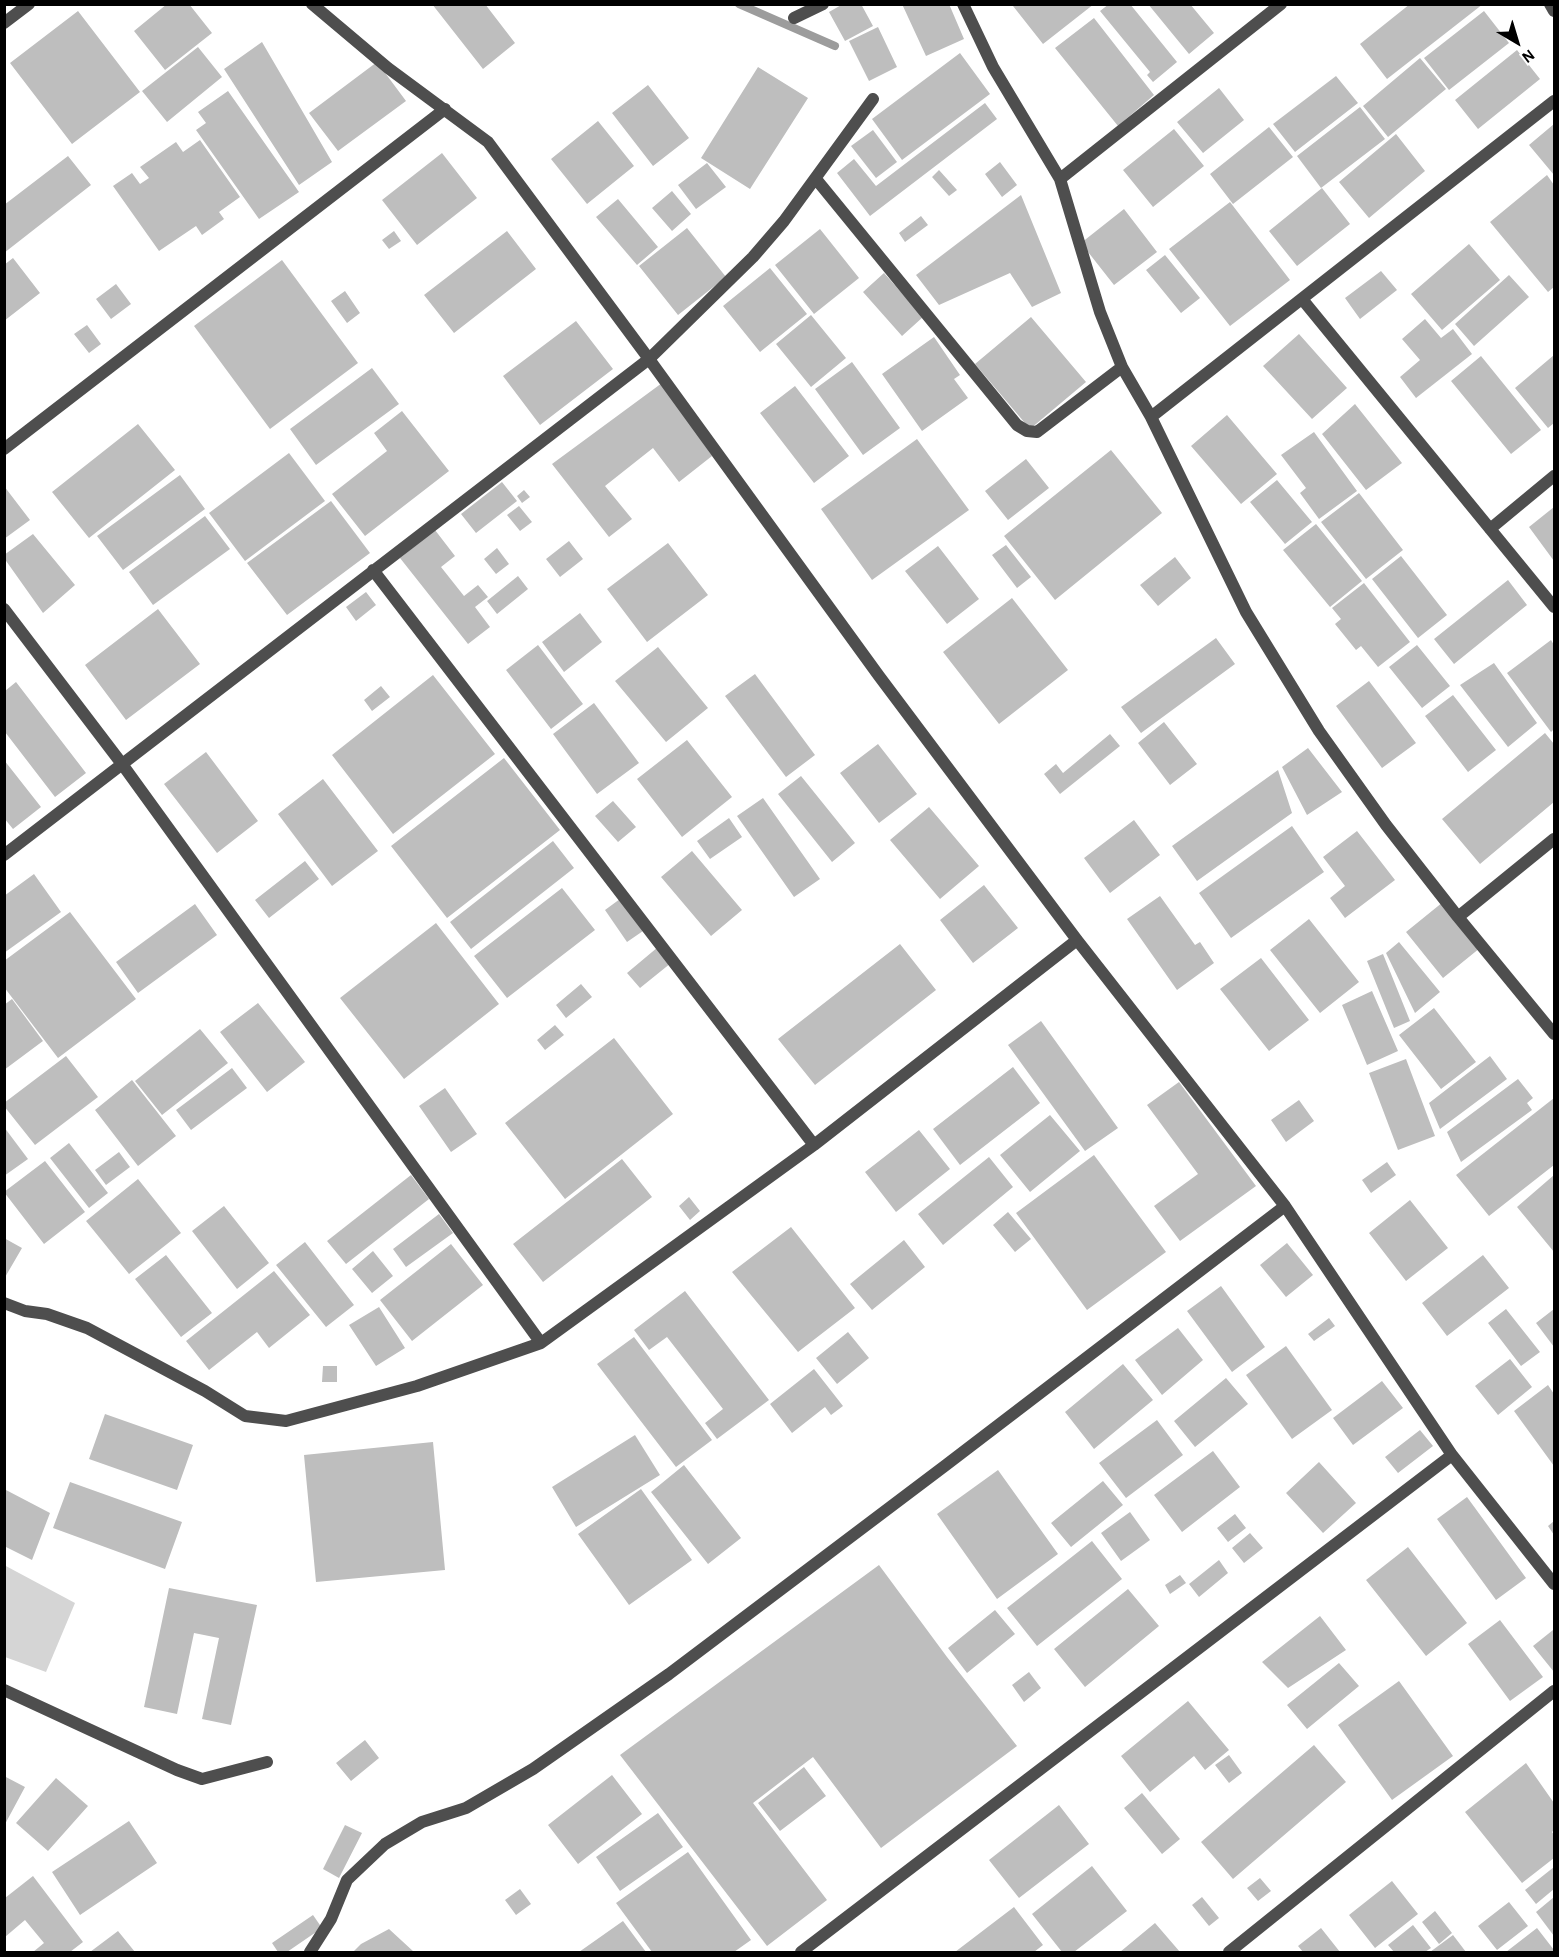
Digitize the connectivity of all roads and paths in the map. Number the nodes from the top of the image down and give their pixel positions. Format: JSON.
{"nodes":[{"id":1,"x":29,"y":4,"type":"edge"},
{"id":2,"x":312,"y":4,"type":"edge"},
{"id":3,"x":823,"y":4,"type":"edge"},
{"id":4,"x":963,"y":4,"type":"edge"},
{"id":5,"x":1281,"y":4,"type":"edge"},
{"id":6,"x":1550,"y":4,"type":"edge"},
{"id":7,"x":1554,"y":11,"type":"edge"},
{"id":8,"x":794,"y":18,"type":"dead end"},
{"id":9,"x":4,"y":23,"type":"edge"},
{"id":10,"x":873,"y":99,"type":"dead end"},
{"id":11,"x":1554,"y":101,"type":"edge"},
{"id":12,"x":446,"y":109,"type":"junction"},
{"id":13,"x":816,"y":179,"type":"junction"},
{"id":14,"x":1060,"y":179,"type":"junction"},
{"id":15,"x":1302,"y":299,"type":"junction"},
{"id":16,"x":649,"y":359,"type":"junction"},
{"id":17,"x":1122,"y":367,"type":"junction"},
{"id":18,"x":1151,"y":417,"type":"junction"},
{"id":19,"x":4,"y":448,"type":"edge"},
{"id":20,"x":1554,"y":476,"type":"edge"},
{"id":21,"x":1490,"y":529,"type":"junction"},
{"id":22,"x":373,"y":570,"type":"junction"},
{"id":23,"x":1554,"y":607,"type":"edge"},
{"id":24,"x":4,"y":609,"type":"edge"},
{"id":25,"x":122,"y":764,"type":"junction"},
{"id":26,"x":1554,"y":839,"type":"edge"},
{"id":27,"x":4,"y":855,"type":"edge"},
{"id":28,"x":1458,"y":917,"type":"junction"},
{"id":29,"x":1077,"y":940,"type":"junction"},
{"id":30,"x":1554,"y":1034,"type":"edge"},
{"id":31,"x":814,"y":1145,"type":"junction"},
{"id":32,"x":1285,"y":1206,"type":"junction"},
{"id":33,"x":5,"y":1307,"type":"edge"},
{"id":34,"x":541,"y":1343,"type":"junction"},
{"id":35,"x":1452,"y":1455,"type":"junction"},
{"id":36,"x":1554,"y":1584,"type":"edge"},
{"id":37,"x":4,"y":1689,"type":"edge"},
{"id":38,"x":1554,"y":1691,"type":"edge"},
{"id":39,"x":267,"y":1762,"type":"dead end"},
{"id":40,"x":310,"y":1953,"type":"edge"},
{"id":41,"x":801,"y":1953,"type":"edge"},
{"id":42,"x":1229,"y":1953,"type":"edge"}],
"edges":[{"from":1,"to":9,"type":"street"},
{"from":2,"to":12,"type":"street"},
{"from":3,"to":8,"type":"street"},
{"from":4,"to":14,"type":"street"},
{"from":5,"to":14,"type":"street"},
{"from":6,"to":7,"type":"street"},
{"from":10,"to":13,"type":"street"},
{"from":11,"to":15,"type":"street"},
{"from":12,"to":16,"type":"street"},
{"from":12,"to":19,"type":"street"},
{"from":13,"to":16,"type":"street"},
{"from":13,"to":17,"type":"street"},
{"from":14,"to":17,"type":"street"},
{"from":15,"to":18,"type":"street"},
{"from":15,"to":21,"type":"street"},
{"from":16,"to":22,"type":"street"},
{"from":16,"to":29,"type":"street"},
{"from":17,"to":18,"type":"street"},
{"from":18,"to":28,"type":"street"},
{"from":20,"to":21,"type":"street"},
{"from":21,"to":23,"type":"street"},
{"from":22,"to":25,"type":"street"},
{"from":22,"to":31,"type":"street"},
{"from":24,"to":25,"type":"street"},
{"from":25,"to":27,"type":"street"},
{"from":25,"to":34,"type":"street"},
{"from":26,"to":28,"type":"street"},
{"from":28,"to":30,"type":"street"},
{"from":29,"to":31,"type":"street"},
{"from":29,"to":32,"type":"street"},
{"from":31,"to":34,"type":"street"},
{"from":32,"to":35,"type":"street"},
{"from":32,"to":40,"type":"street"},
{"from":33,"to":34,"type":"street"},
{"from":35,"to":36,"type":"street"},
{"from":35,"to":41,"type":"street"},
{"from":37,"to":39,"type":"street"},
{"from":38,"to":42,"type":"street"}]}
